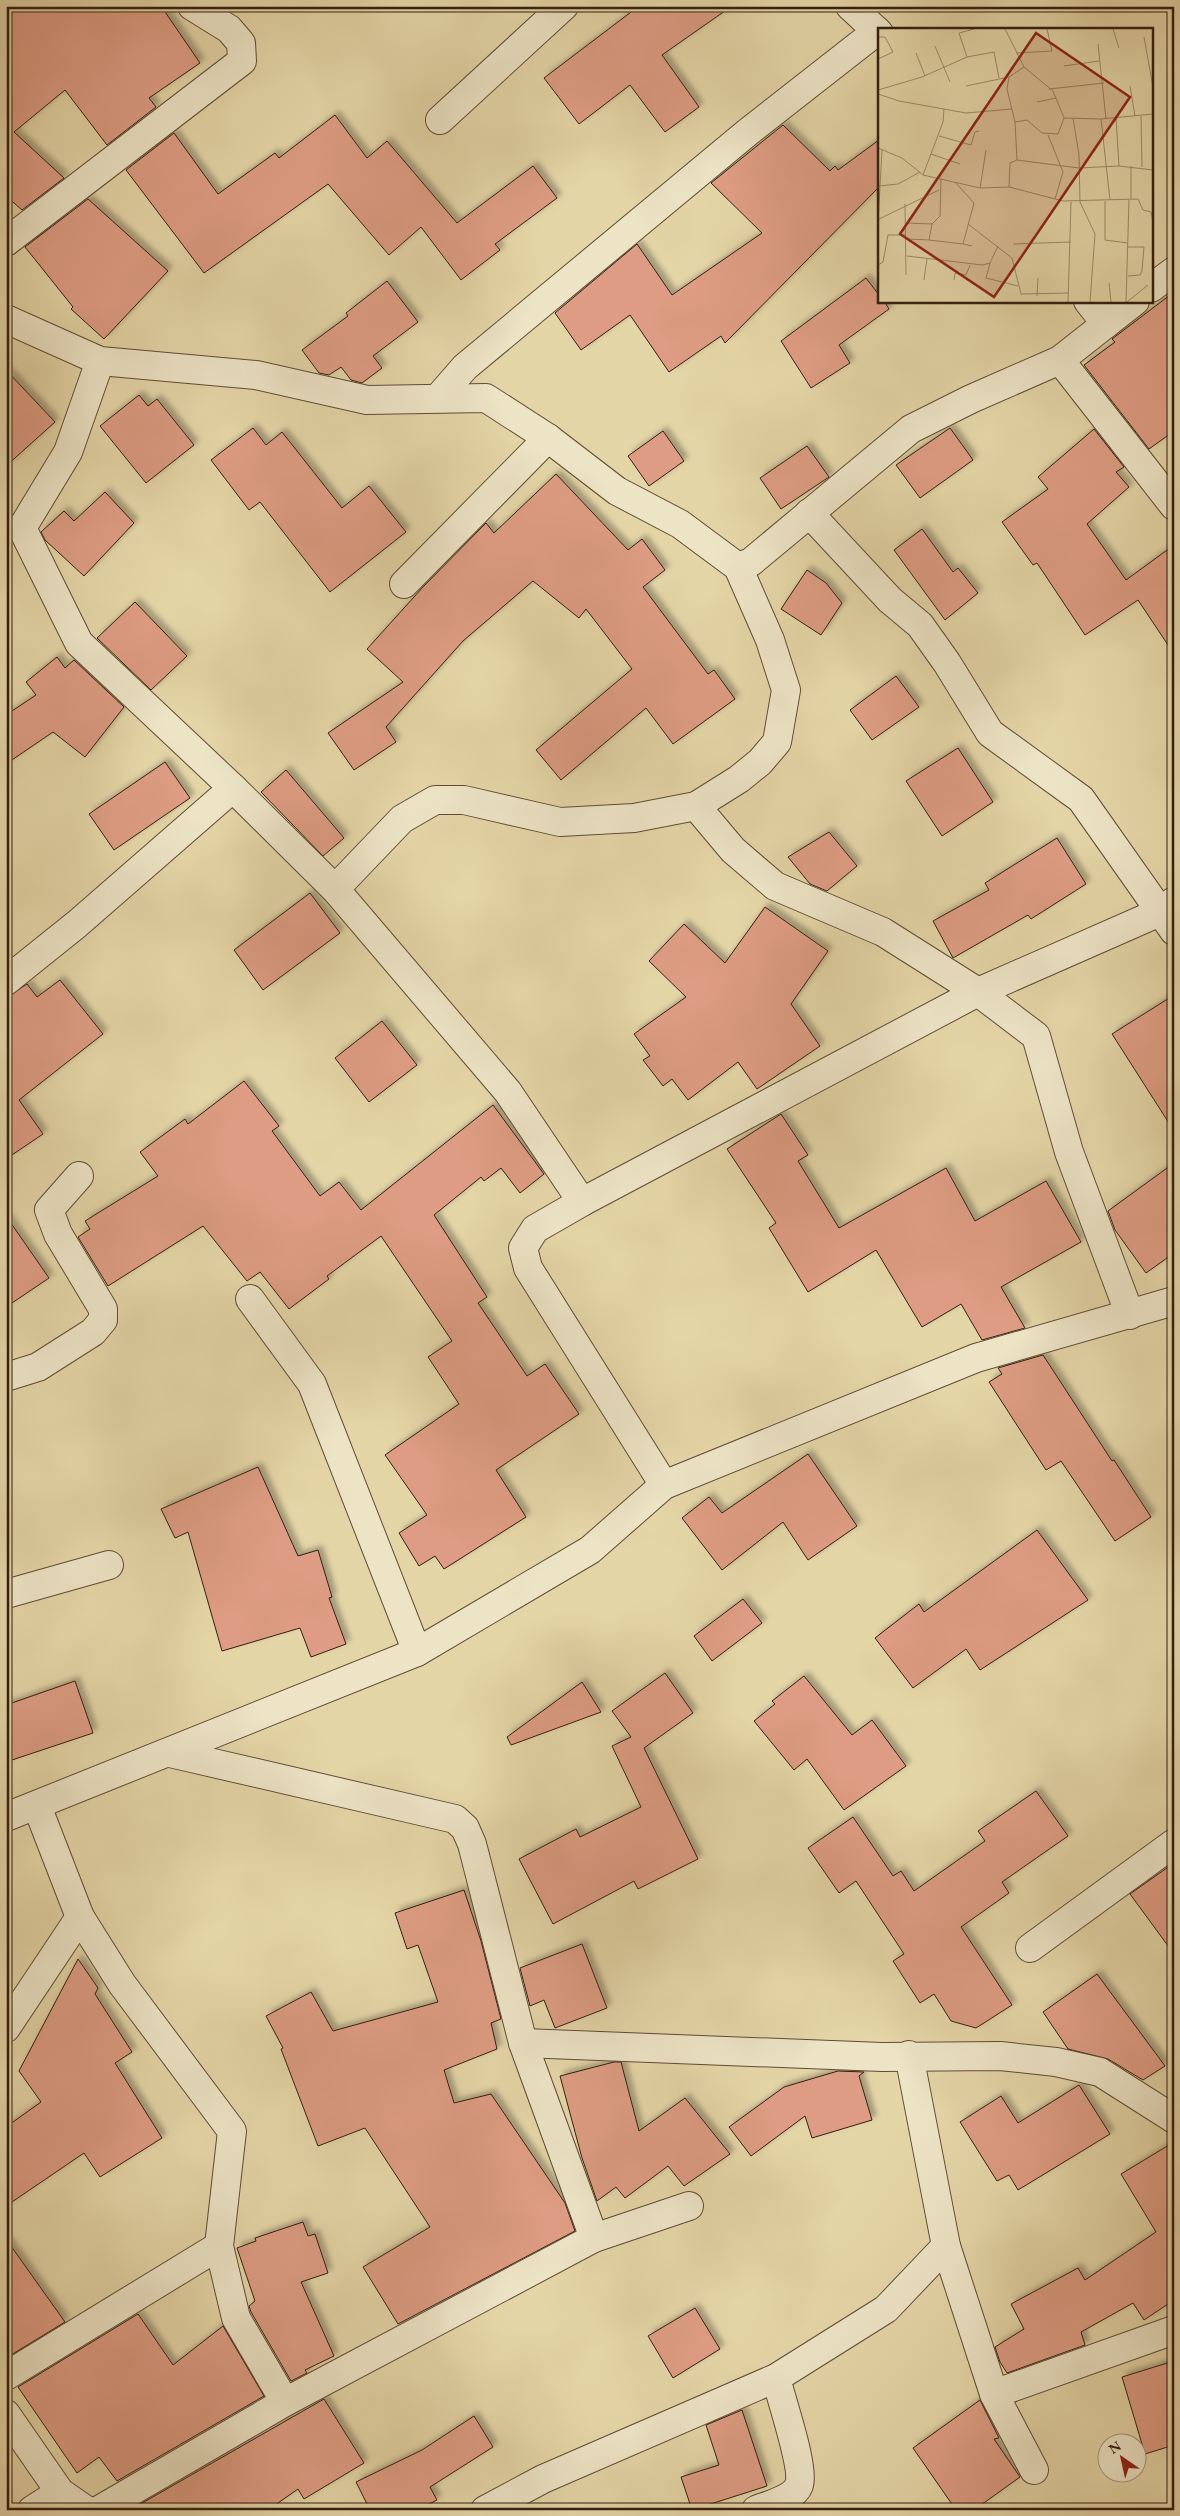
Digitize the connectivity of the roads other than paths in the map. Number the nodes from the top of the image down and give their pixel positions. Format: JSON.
{"nodes":[{"id":1,"x":192,"y":6,"type":"edge"},
{"id":2,"x":564,"y":6,"type":"edge"},
{"id":3,"x":850,"y":6,"type":"edge"},
{"id":4,"x":878,"y":32,"type":"edge"},
{"id":5,"x":440,"y":120,"type":"dead end"},
{"id":6,"x":6,"y":242,"type":"edge"},
{"id":7,"x":1174,"y":271,"type":"edge"},
{"id":8,"x":1152,"y":287,"type":"edge"},
{"id":9,"x":1089,"y":302,"type":"edge"},
{"id":10,"x":1134,"y":302,"type":"edge"},
{"id":11,"x":6,"y":319,"type":"edge"},
{"id":12,"x":1106,"y":324,"type":"junction"},
{"id":13,"x":1060,"y":360,"type":"junction"},
{"id":14,"x":100,"y":361,"type":"junction"},
{"id":15,"x":438,"y":398,"type":"junction"},
{"id":16,"x":548,"y":438,"type":"junction"},
{"id":17,"x":1174,"y":506,"type":"edge"},
{"id":18,"x":809,"y":513,"type":"junction"},
{"id":19,"x":14,"y":536,"type":"edge"},
{"id":20,"x":738,"y":568,"type":"junction"},
{"id":21,"x":404,"y":584,"type":"dead end"},
{"id":22,"x":234,"y":788,"type":"junction"},
{"id":23,"x":696,"y":806,"type":"junction"},
{"id":24,"x":335,"y":889,"type":"junction"},
{"id":25,"x":1169,"y":915,"type":"edge"},
{"id":26,"x":6,"y":981,"type":"edge"},
{"id":27,"x":978,"y":992,"type":"junction"},
{"id":28,"x":79,"y":1176,"type":"dead end"},
{"id":29,"x":582,"y":1202,"type":"junction"},
{"id":30,"x":250,"y":1299,"type":"dead end"},
{"id":31,"x":1174,"y":1301,"type":"edge"},
{"id":32,"x":1130,"y":1315,"type":"junction"},
{"id":33,"x":6,"y":1377,"type":"edge"},
{"id":34,"x":664,"y":1485,"type":"junction"},
{"id":35,"x":109,"y":1565,"type":"dead end"},
{"id":36,"x":6,"y":1594,"type":"edge"},
{"id":37,"x":417,"y":1652,"type":"junction"},
{"id":38,"x":170,"y":1753,"type":"junction"},
{"id":39,"x":36,"y":1806,"type":"junction"},
{"id":40,"x":6,"y":1817,"type":"edge"},
{"id":41,"x":1174,"y":1843,"type":"edge"},
{"id":42,"x":80,"y":1917,"type":"junction"},
{"id":43,"x":1030,"y":1948,"type":"dead end"},
{"id":44,"x":6,"y":2028,"type":"edge"},
{"id":45,"x":523,"y":2043,"type":"junction"},
{"id":46,"x":909,"y":2055,"type":"junction"},
{"id":47,"x":1174,"y":2119,"type":"edge"},
{"id":48,"x":689,"y":2206,"type":"dead end"},
{"id":49,"x":594,"y":2238,"type":"junction"},
{"id":50,"x":219,"y":2246,"type":"junction"},
{"id":51,"x":946,"y":2246,"type":"junction"},
{"id":52,"x":1174,"y":2330,"type":"edge"},
{"id":53,"x":6,"y":2376,"type":"edge"},
{"id":54,"x":776,"y":2378,"type":"junction"},
{"id":55,"x":994,"y":2394,"type":"junction"},
{"id":56,"x":285,"y":2402,"type":"junction"},
{"id":57,"x":6,"y":2414,"type":"edge"},
{"id":58,"x":1034,"y":2470,"type":"dead end"},
{"id":59,"x":60,"y":2492,"type":"junction"},
{"id":60,"x":32,"y":2510,"type":"edge"},
{"id":61,"x":86,"y":2510,"type":"edge"},
{"id":62,"x":99,"y":2510,"type":"edge"},
{"id":63,"x":484,"y":2510,"type":"edge"},
{"id":64,"x":756,"y":2510,"type":"edge"}],
"edges":[{"from":1,"to":6,"type":"street"},
{"from":2,"to":5,"type":"street"},
{"from":3,"to":4,"type":"street"},
{"from":4,"to":15,"type":"street"},
{"from":7,"to":8,"type":"street"},
{"from":9,"to":12,"type":"street"},
{"from":10,"to":12,"type":"street"},
{"from":11,"to":14,"type":"street"},
{"from":12,"to":13,"type":"street"},
{"from":13,"to":17,"type":"street"},
{"from":13,"to":18,"type":"street"},
{"from":14,"to":15,"type":"street"},
{"from":14,"to":19,"type":"street"},
{"from":15,"to":16,"type":"street"},
{"from":16,"to":20,"type":"street"},
{"from":16,"to":21,"type":"street"},
{"from":18,"to":20,"type":"street"},
{"from":18,"to":25,"type":"street"},
{"from":19,"to":22,"type":"street"},
{"from":20,"to":23,"type":"street"},
{"from":22,"to":24,"type":"street"},
{"from":22,"to":26,"type":"street"},
{"from":23,"to":24,"type":"street"},
{"from":23,"to":27,"type":"street"},
{"from":24,"to":29,"type":"street"},
{"from":25,"to":27,"type":"street"},
{"from":27,"to":29,"type":"street"},
{"from":27,"to":32,"type":"street"},
{"from":28,"to":33,"type":"street"},
{"from":29,"to":34,"type":"street"},
{"from":30,"to":37,"type":"street"},
{"from":31,"to":32,"type":"street"},
{"from":32,"to":34,"type":"street"},
{"from":34,"to":37,"type":"street"},
{"from":35,"to":36,"type":"street"},
{"from":37,"to":38,"type":"street"},
{"from":38,"to":39,"type":"street"},
{"from":38,"to":45,"type":"street"},
{"from":39,"to":40,"type":"street"},
{"from":39,"to":42,"type":"street"},
{"from":41,"to":43,"type":"street"},
{"from":42,"to":44,"type":"street"},
{"from":42,"to":50,"type":"street"},
{"from":45,"to":46,"type":"street"},
{"from":45,"to":49,"type":"street"},
{"from":46,"to":47,"type":"street"},
{"from":46,"to":51,"type":"street"},
{"from":48,"to":49,"type":"street"},
{"from":49,"to":56,"type":"street"},
{"from":50,"to":53,"type":"street"},
{"from":50,"to":56,"type":"street"},
{"from":51,"to":54,"type":"street"},
{"from":51,"to":55,"type":"street"},
{"from":52,"to":55,"type":"street"},
{"from":54,"to":63,"type":"street"},
{"from":54,"to":64,"type":"street"},
{"from":55,"to":58,"type":"street"},
{"from":56,"to":62,"type":"street"},
{"from":57,"to":59,"type":"street"},
{"from":59,"to":60,"type":"street"},
{"from":59,"to":61,"type":"street"}]}
